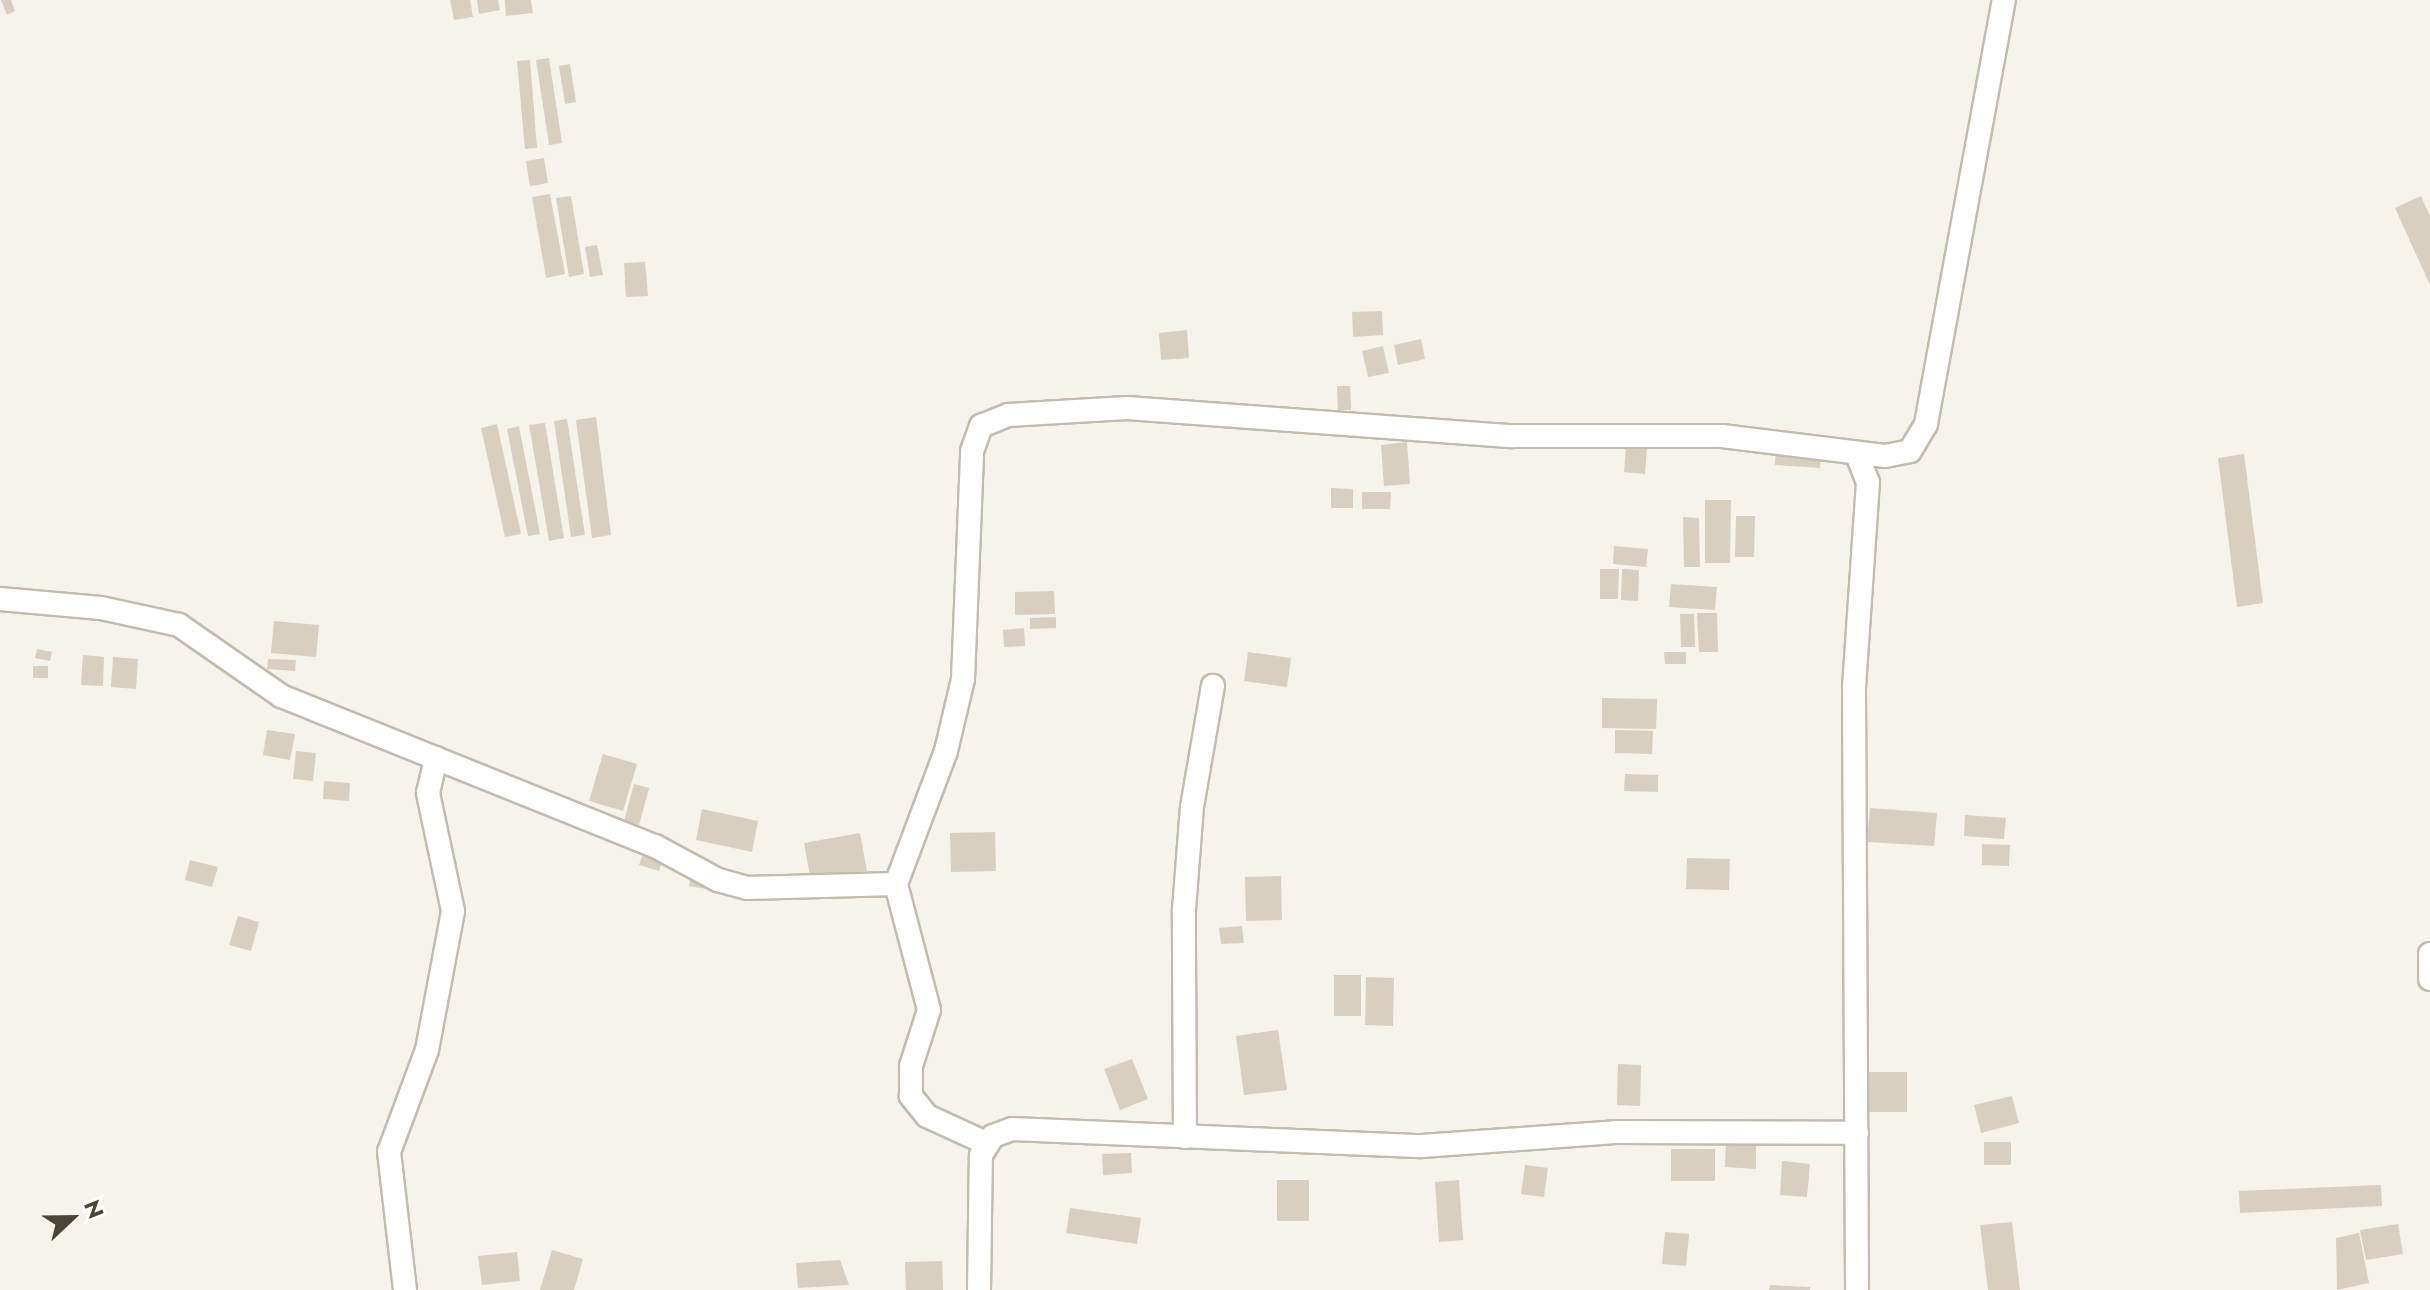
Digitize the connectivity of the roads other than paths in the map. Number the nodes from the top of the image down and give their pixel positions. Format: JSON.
{"nodes":[{"id":1,"x":2004,"y":0,"type":"edge"},
{"id":2,"x":1857,"y":454,"type":"junction"},
{"id":3,"x":0,"y":599,"type":"edge"},
{"id":4,"x":1213,"y":686,"type":"dead end"},
{"id":5,"x":436,"y":758,"type":"junction"},
{"id":6,"x":896,"y":884,"type":"junction"},
{"id":7,"x":2430,"y":954,"type":"edge"},
{"id":8,"x":2430,"y":979,"type":"edge"},
{"id":9,"x":1857,"y":1133,"type":"junction"},
{"id":10,"x":1185,"y":1137,"type":"junction"},
{"id":11,"x":986,"y":1143,"type":"junction"},
{"id":12,"x":405,"y":1290,"type":"edge"},
{"id":13,"x":979,"y":1290,"type":"edge"},
{"id":14,"x":1857,"y":1290,"type":"edge"}],
"edges":[{"from":1,"to":2,"type":"street"},
{"from":2,"to":6,"type":"street"},
{"from":2,"to":9,"type":"street"},
{"from":3,"to":5,"type":"street"},
{"from":4,"to":10,"type":"street"},
{"from":5,"to":6,"type":"street"},
{"from":5,"to":12,"type":"street"},
{"from":6,"to":11,"type":"street"},
{"from":7,"to":8,"type":"street"},
{"from":9,"to":10,"type":"street"},
{"from":9,"to":14,"type":"street"},
{"from":10,"to":11,"type":"street"},
{"from":11,"to":13,"type":"street"}]}
